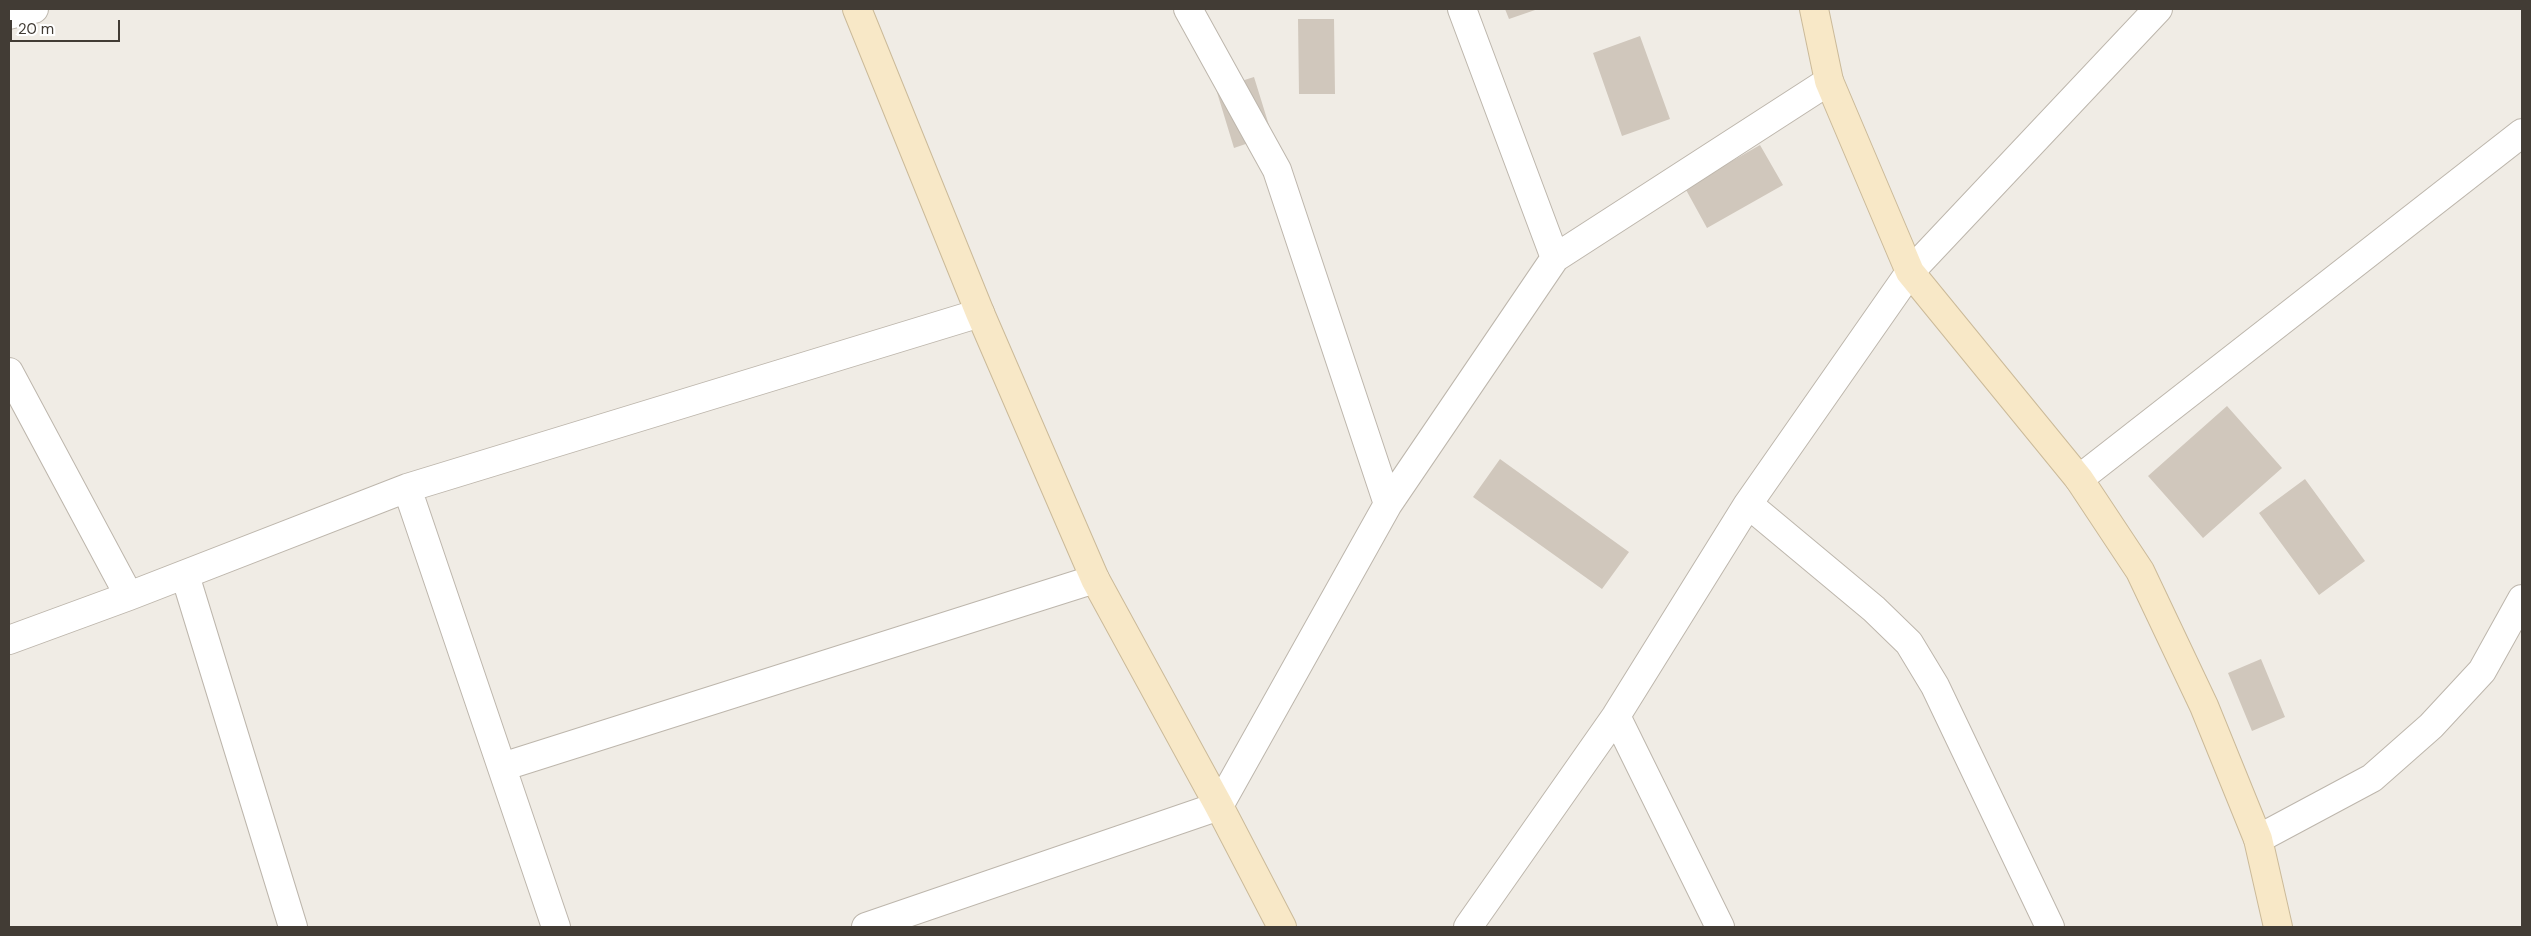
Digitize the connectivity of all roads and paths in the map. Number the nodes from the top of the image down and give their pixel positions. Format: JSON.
{"nodes":[{"id":1,"x":34,"y":9,"type":"edge"},
{"id":2,"x":857,"y":9,"type":"edge"},
{"id":3,"x":1188,"y":9,"type":"edge"},
{"id":4,"x":1462,"y":9,"type":"edge"},
{"id":5,"x":1814,"y":9,"type":"edge"},
{"id":6,"x":2158,"y":9,"type":"edge"},
{"id":7,"x":9,"y":15,"type":"edge"},
{"id":8,"x":1829,"y":81,"type":"junction"},
{"id":9,"x":2522,"y":133,"type":"edge"},
{"id":10,"x":1555,"y":258,"type":"junction"},
{"id":11,"x":1910,"y":272,"type":"junction"},
{"id":12,"x":980,"y":313,"type":"junction"},
{"id":13,"x":9,"y":372,"type":"edge"},
{"id":14,"x":2079,"y":479,"type":"junction"},
{"id":15,"x":408,"y":488,"type":"junction"},
{"id":16,"x":1388,"y":504,"type":"junction"},
{"id":17,"x":1748,"y":504,"type":"junction"},
{"id":18,"x":185,"y":574,"type":"junction"},
{"id":19,"x":1095,"y":579,"type":"junction"},
{"id":20,"x":129,"y":596,"type":"junction"},
{"id":21,"x":2522,"y":599,"type":"edge"},
{"id":22,"x":9,"y":640,"type":"edge"},
{"id":23,"x":1616,"y":716,"type":"junction"},
{"id":24,"x":502,"y":766,"type":"junction"},
{"id":25,"x":1219,"y":806,"type":"junction"},
{"id":26,"x":2258,"y":839,"type":"junction"},
{"id":27,"x":294,"y":927,"type":"edge"},
{"id":28,"x":556,"y":927,"type":"edge"},
{"id":29,"x":866,"y":927,"type":"edge"},
{"id":30,"x":1282,"y":927,"type":"edge"},
{"id":31,"x":1468,"y":927,"type":"edge"},
{"id":32,"x":1720,"y":927,"type":"edge"},
{"id":33,"x":2050,"y":927,"type":"edge"},
{"id":34,"x":2278,"y":927,"type":"edge"}],
"edges":[{"from":1,"to":7,"type":"street"},
{"from":2,"to":12,"type":"main road"},
{"from":3,"to":16,"type":"street"},
{"from":4,"to":10,"type":"street"},
{"from":5,"to":8,"type":"main road"},
{"from":6,"to":11,"type":"street"},
{"from":8,"to":10,"type":"street"},
{"from":8,"to":11,"type":"main road"},
{"from":9,"to":14,"type":"street"},
{"from":10,"to":16,"type":"street"},
{"from":11,"to":14,"type":"main road"},
{"from":11,"to":17,"type":"street"},
{"from":12,"to":15,"type":"street"},
{"from":12,"to":19,"type":"main road"},
{"from":13,"to":20,"type":"street"},
{"from":14,"to":26,"type":"main road"},
{"from":15,"to":18,"type":"street"},
{"from":15,"to":24,"type":"street"},
{"from":16,"to":25,"type":"street"},
{"from":17,"to":23,"type":"street"},
{"from":17,"to":33,"type":"street"},
{"from":18,"to":20,"type":"street"},
{"from":18,"to":27,"type":"street"},
{"from":19,"to":24,"type":"street"},
{"from":19,"to":25,"type":"main road"},
{"from":20,"to":22,"type":"street"},
{"from":21,"to":26,"type":"street"},
{"from":23,"to":31,"type":"street"},
{"from":23,"to":32,"type":"street"},
{"from":24,"to":28,"type":"street"},
{"from":25,"to":29,"type":"street"},
{"from":25,"to":30,"type":"main road"},
{"from":26,"to":34,"type":"main road"}]}
